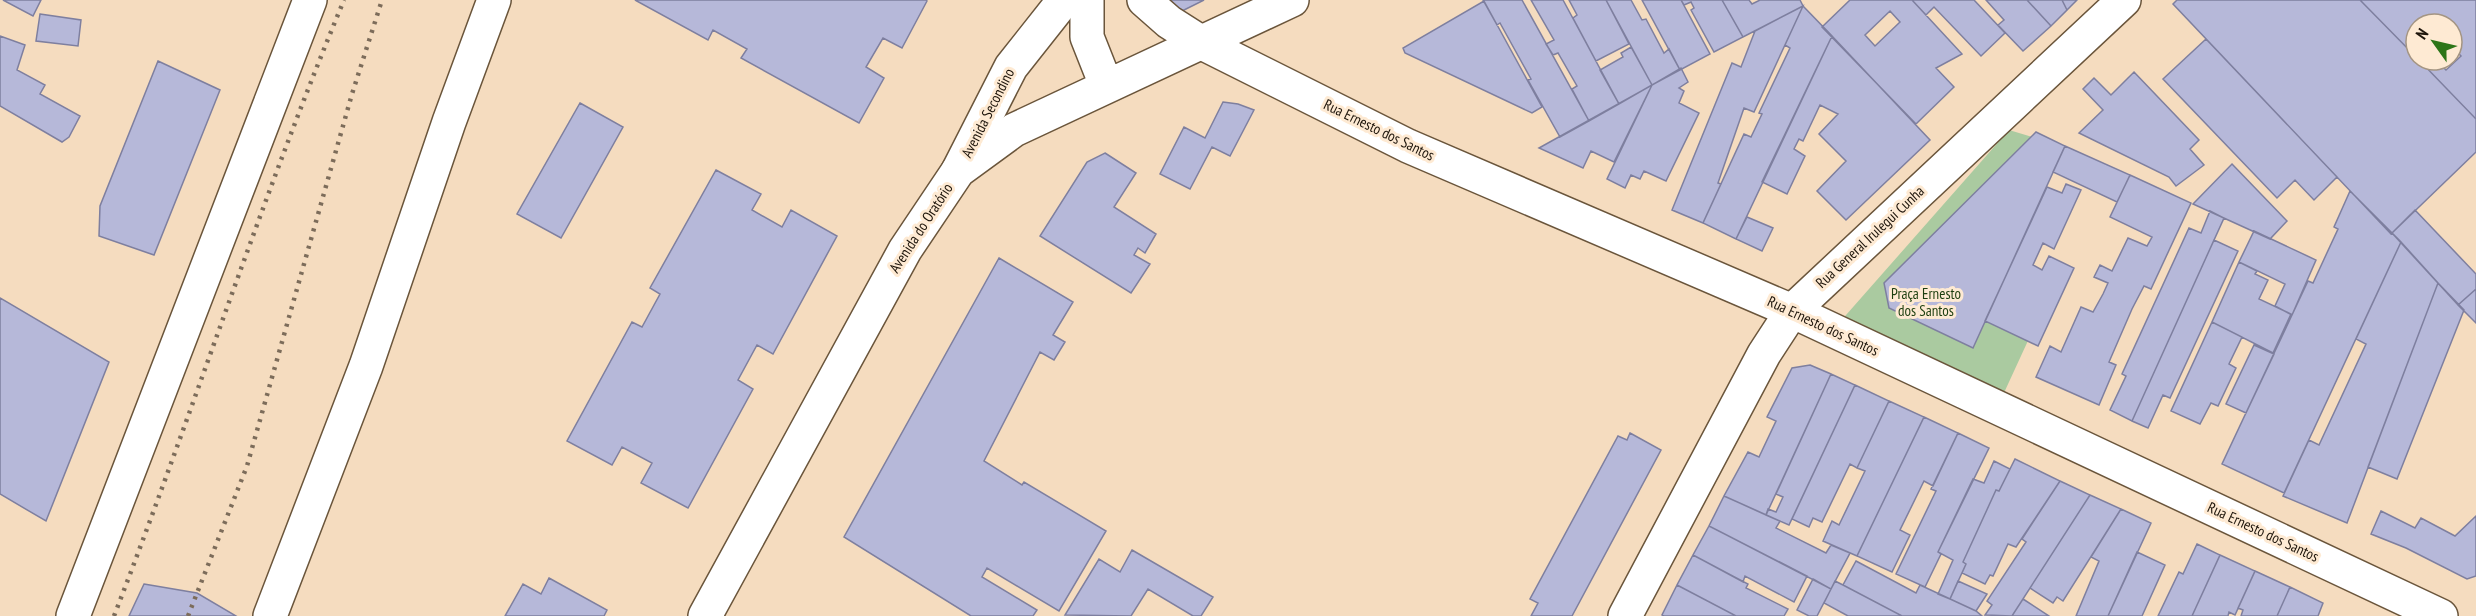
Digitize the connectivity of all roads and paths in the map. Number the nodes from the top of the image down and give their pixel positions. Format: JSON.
{"nodes":[{"id":1,"x":310,"y":0,"type":"edge"},
{"id":2,"x":494,"y":0,"type":"edge"},
{"id":3,"x":1064,"y":0,"type":"edge"},
{"id":4,"x":1087,"y":0,"type":"edge"},
{"id":5,"x":1144,"y":0,"type":"edge"},
{"id":6,"x":1292,"y":0,"type":"edge"},
{"id":7,"x":2124,"y":0,"type":"edge"},
{"id":8,"x":1202,"y":43,"type":"junction"},
{"id":9,"x":1106,"y":85,"type":"junction"},
{"id":10,"x":958,"y":171,"type":"junction"},
{"id":11,"x":1792,"y":310,"type":"junction"},
{"id":12,"x":73,"y":616,"type":"edge"},
{"id":13,"x":270,"y":616,"type":"edge"},
{"id":14,"x":705,"y":616,"type":"edge"},
{"id":15,"x":1625,"y":616,"type":"edge"},
{"id":16,"x":2441,"y":616,"type":"edge"}],
"edges":[{"from":1,"to":12,"type":"street"},
{"from":2,"to":13,"type":"street"},
{"from":3,"to":10,"type":"street","name":"Avenida Secondino"},
{"from":4,"to":9,"type":"street"},
{"from":5,"to":8,"type":"street","name":"Rua Ernesto dos Santos"},
{"from":6,"to":8,"type":"street","name":"Avenida do Oratório"},
{"from":7,"to":11,"type":"street","name":"Rua General Irulegui Cunha"},
{"from":8,"to":9,"type":"street","name":"Avenida do Oratório"},
{"from":8,"to":11,"type":"street","name":"Rua Ernesto dos Santos"},
{"from":9,"to":10,"type":"street","name":"Avenida do Oratório"},
{"from":10,"to":14,"type":"street","name":"Avenida do Oratório"},
{"from":11,"to":15,"type":"street","name":"Rua General Irulegui Cunha"},
{"from":11,"to":16,"type":"street","name":"Rua Ernesto dos Santos"}]}
